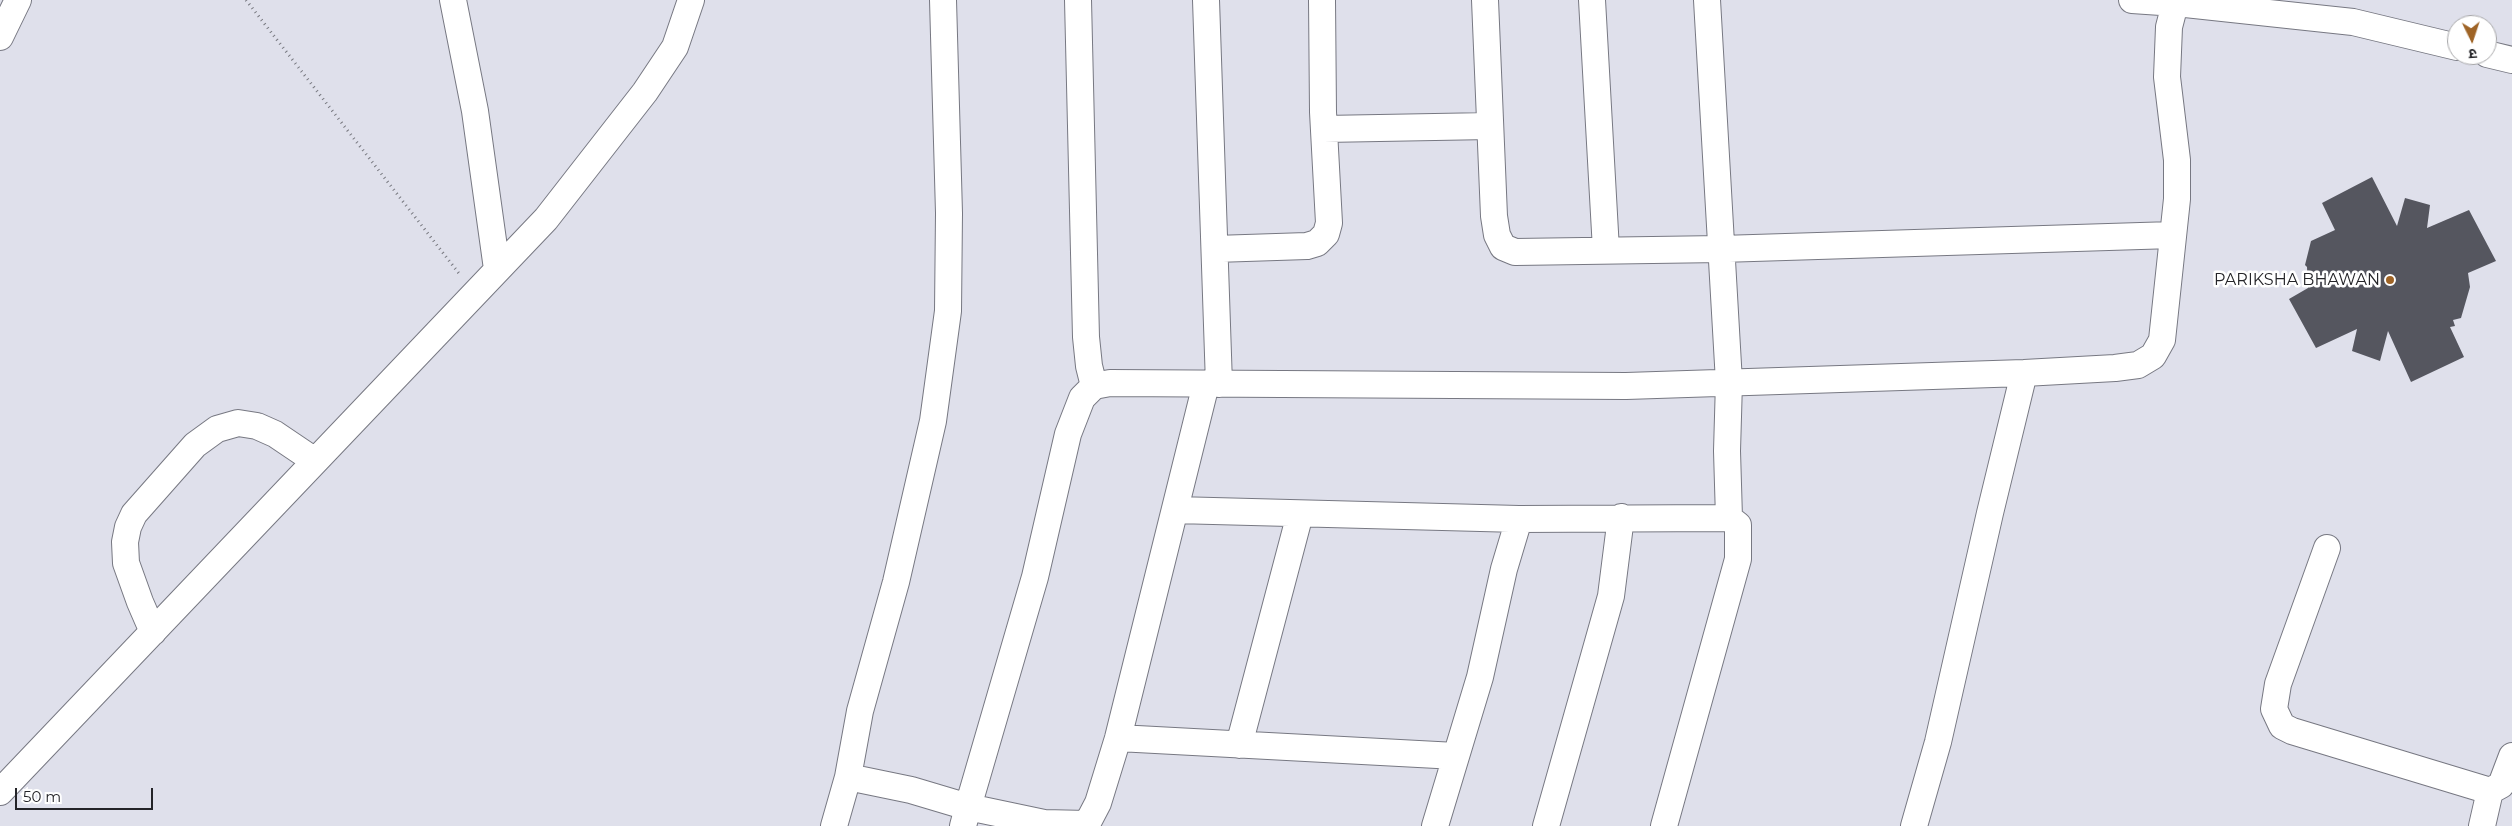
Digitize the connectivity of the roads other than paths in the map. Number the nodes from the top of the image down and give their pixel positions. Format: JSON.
{"nodes":[{"id":1,"x":18,"y":0,"type":"edge"},
{"id":2,"x":453,"y":0,"type":"edge"},
{"id":3,"x":691,"y":0,"type":"edge"},
{"id":4,"x":943,"y":0,"type":"edge"},
{"id":5,"x":1078,"y":0,"type":"edge"},
{"id":6,"x":1206,"y":0,"type":"edge"},
{"id":7,"x":1322,"y":0,"type":"edge"},
{"id":8,"x":1485,"y":0,"type":"edge"},
{"id":9,"x":1592,"y":0,"type":"edge"},
{"id":10,"x":1707,"y":0,"type":"edge"},
{"id":11,"x":2132,"y":0,"type":"edge"},
{"id":12,"x":2176,"y":1,"type":"edge"},
{"id":13,"x":0,"y":37,"type":"edge"},
{"id":14,"x":2447,"y":45,"type":"edge"},
{"id":15,"x":2497,"y":56,"type":"edge"},
{"id":16,"x":2512,"y":60,"type":"edge"},
{"id":17,"x":1490,"y":126,"type":"junction"},
{"id":18,"x":1324,"y":129,"type":"junction"},
{"id":19,"x":2173,"y":235,"type":"junction"},
{"id":20,"x":1215,"y":249,"type":"junction"},
{"id":21,"x":1721,"y":249,"type":"junction"},
{"id":22,"x":1606,"y":250,"type":"junction"},
{"id":23,"x":497,"y":269,"type":"junction"},
{"id":24,"x":2024,"y":374,"type":"junction"},
{"id":25,"x":1729,"y":382,"type":"junction"},
{"id":26,"x":1213,"y":384,"type":"junction"},
{"id":27,"x":1094,"y":386,"type":"junction"},
{"id":28,"x":315,"y":461,"type":"junction"},
{"id":29,"x":1175,"y":510,"type":"junction"},
{"id":30,"x":1300,"y":514,"type":"junction"},
{"id":31,"x":1621,"y":517,"type":"junction"},
{"id":32,"x":1728,"y":518,"type":"junction"},
{"id":33,"x":1519,"y":519,"type":"junction"},
{"id":34,"x":2327,"y":548,"type":"dead end"},
{"id":35,"x":154,"y":632,"type":"junction"},
{"id":36,"x":1118,"y":738,"type":"junction"},
{"id":37,"x":1239,"y":744,"type":"junction"},
{"id":38,"x":1456,"y":756,"type":"junction"},
{"id":39,"x":2512,"y":756,"type":"edge"},
{"id":40,"x":848,"y":777,"type":"junction"},
{"id":41,"x":2490,"y":791,"type":"junction"},
{"id":42,"x":0,"y":792,"type":"edge"},
{"id":43,"x":966,"y":817,"type":"edge"},
{"id":44,"x":834,"y":826,"type":"edge"},
{"id":45,"x":1435,"y":826,"type":"edge"},
{"id":46,"x":1546,"y":826,"type":"edge"},
{"id":47,"x":1664,"y":826,"type":"edge"},
{"id":48,"x":1914,"y":826,"type":"edge"},
{"id":49,"x":2482,"y":826,"type":"edge"}],
"edges":[{"from":1,"to":13,"type":"street"},
{"from":2,"to":23,"type":"street"},
{"from":3,"to":23,"type":"street"},
{"from":4,"to":40,"type":"street"},
{"from":5,"to":27,"type":"street"},
{"from":6,"to":20,"type":"street"},
{"from":7,"to":18,"type":"street"},
{"from":8,"to":17,"type":"street"},
{"from":9,"to":22,"type":"street"},
{"from":10,"to":21,"type":"street"},
{"from":11,"to":12,"type":"street"},
{"from":12,"to":14,"type":"street"},
{"from":12,"to":19,"type":"street"},
{"from":15,"to":16,"type":"street"},
{"from":17,"to":18,"type":"street"},
{"from":17,"to":22,"type":"street"},
{"from":18,"to":20,"type":"street"},
{"from":19,"to":21,"type":"street"},
{"from":19,"to":24,"type":"street"},
{"from":20,"to":26,"type":"street"},
{"from":21,"to":22,"type":"street"},
{"from":21,"to":25,"type":"street"},
{"from":23,"to":28,"type":"street"},
{"from":24,"to":25,"type":"street"},
{"from":24,"to":48,"type":"street"},
{"from":25,"to":26,"type":"street"},
{"from":25,"to":32,"type":"street"},
{"from":26,"to":27,"type":"street"},
{"from":26,"to":29,"type":"street"},
{"from":27,"to":43,"type":"street"},
{"from":28,"to":35,"type":"street"},
{"from":28,"to":35,"type":"street"},
{"from":29,"to":30,"type":"street"},
{"from":29,"to":36,"type":"street"},
{"from":30,"to":33,"type":"street"},
{"from":30,"to":37,"type":"street"},
{"from":31,"to":32,"type":"street"},
{"from":31,"to":33,"type":"street"},
{"from":31,"to":46,"type":"street"},
{"from":32,"to":47,"type":"street"},
{"from":33,"to":38,"type":"street"},
{"from":34,"to":41,"type":"street"},
{"from":35,"to":42,"type":"street"},
{"from":36,"to":37,"type":"street"},
{"from":36,"to":43,"type":"street"},
{"from":37,"to":38,"type":"street"},
{"from":38,"to":45,"type":"street"},
{"from":39,"to":41,"type":"street"},
{"from":40,"to":43,"type":"street"},
{"from":40,"to":44,"type":"street"},
{"from":41,"to":49,"type":"street"}]}
